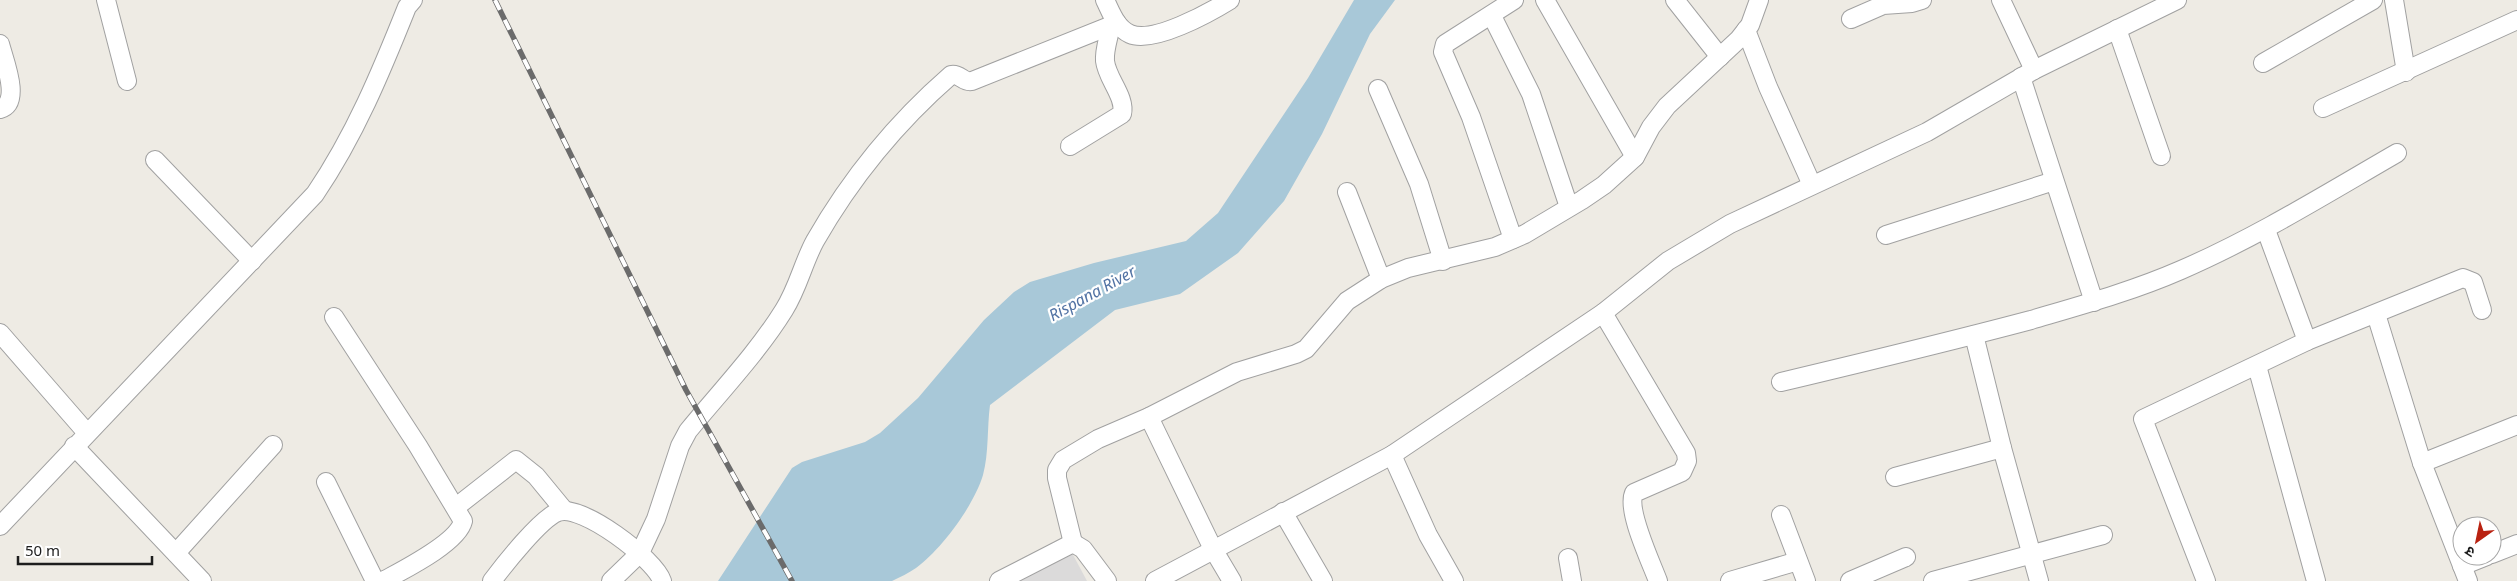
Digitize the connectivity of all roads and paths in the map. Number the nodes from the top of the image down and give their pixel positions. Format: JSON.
{"nodes":[{"id":1,"x":106,"y":0,"type":"edge"},
{"id":2,"x":1105,"y":0,"type":"edge"},
{"id":3,"x":1230,"y":0,"type":"edge"},
{"id":4,"x":1514,"y":0,"type":"edge"},
{"id":5,"x":1545,"y":0,"type":"edge"},
{"id":6,"x":1675,"y":0,"type":"edge"},
{"id":7,"x":1759,"y":0,"type":"edge"},
{"id":8,"x":1922,"y":0,"type":"edge"},
{"id":9,"x":2001,"y":0,"type":"edge"},
{"id":10,"x":2177,"y":0,"type":"edge"},
{"id":11,"x":2374,"y":0,"type":"edge"},
{"id":12,"x":2394,"y":0,"type":"edge"},
{"id":13,"x":407,"y":2,"type":"edge"},
{"id":14,"x":1492,"y":16,"type":"junction"},
{"id":15,"x":1851,"y":19,"type":"dead end"},
{"id":16,"x":2517,"y":20,"type":"edge"},
{"id":17,"x":1114,"y":24,"type":"junction"},
{"id":18,"x":2117,"y":29,"type":"junction"},
{"id":19,"x":1746,"y":30,"type":"junction"},
{"id":20,"x":0,"y":44,"type":"edge"},
{"id":21,"x":1720,"y":57,"type":"junction"},
{"id":22,"x":2263,"y":63,"type":"dead end"},
{"id":23,"x":2406,"y":72,"type":"junction"},
{"id":24,"x":2028,"y":73,"type":"junction"},
{"id":25,"x":127,"y":81,"type":"dead end"},
{"id":26,"x":1378,"y":89,"type":"dead end"},
{"id":27,"x":2323,"y":108,"type":"dead end"},
{"id":28,"x":0,"y":109,"type":"edge"},
{"id":29,"x":1070,"y":146,"type":"dead end"},
{"id":30,"x":2397,"y":153,"type":"dead end"},
{"id":31,"x":2161,"y":156,"type":"dead end"},
{"id":32,"x":1635,"y":157,"type":"junction"},
{"id":33,"x":155,"y":160,"type":"dead end"},
{"id":34,"x":2054,"y":181,"type":"junction"},
{"id":35,"x":1812,"y":185,"type":"junction"},
{"id":36,"x":1347,"y":192,"type":"dead end"},
{"id":37,"x":1569,"y":207,"type":"junction"},
{"id":38,"x":2266,"y":230,"type":"junction"},
{"id":39,"x":1886,"y":234,"type":"dead end"},
{"id":40,"x":1514,"y":240,"type":"junction"},
{"id":41,"x":1443,"y":261,"type":"junction"},
{"id":42,"x":252,"y":262,"type":"junction"},
{"id":43,"x":1381,"y":279,"type":"junction"},
{"id":44,"x":2094,"y":302,"type":"junction"},
{"id":45,"x":2482,"y":310,"type":"dead end"},
{"id":46,"x":1603,"y":313,"type":"junction"},
{"id":47,"x":2376,"y":314,"type":"junction"},
{"id":48,"x":334,"y":317,"type":"dead end"},
{"id":49,"x":0,"y":333,"type":"edge"},
{"id":50,"x":1974,"y":335,"type":"junction"},
{"id":51,"x":2307,"y":341,"type":"junction"},
{"id":52,"x":2257,"y":366,"type":"junction"},
{"id":53,"x":1781,"y":382,"type":"dead end"},
{"id":54,"x":1149,"y":417,"type":"junction"},
{"id":55,"x":2517,"y":425,"type":"edge"},
{"id":56,"x":87,"y":433,"type":"junction"},
{"id":57,"x":273,"y":444,"type":"dead end"},
{"id":58,"x":74,"y":446,"type":"junction"},
{"id":59,"x":2002,"y":448,"type":"junction"},
{"id":60,"x":1392,"y":455,"type":"junction"},
{"id":61,"x":2422,"y":463,"type":"junction"},
{"id":62,"x":1895,"y":477,"type":"dead end"},
{"id":63,"x":326,"y":482,"type":"dead end"},
{"id":64,"x":456,"y":507,"type":"junction"},
{"id":65,"x":564,"y":510,"type":"junction"},
{"id":66,"x":1283,"y":512,"type":"junction"},
{"id":67,"x":1781,"y":515,"type":"dead end"},
{"id":68,"x":0,"y":526,"type":"edge"},
{"id":69,"x":2103,"y":535,"type":"dead end"},
{"id":70,"x":1073,"y":543,"type":"junction"},
{"id":71,"x":2517,"y":544,"type":"edge"},
{"id":72,"x":1213,"y":549,"type":"junction"},
{"id":73,"x":2502,"y":550,"type":"edge"},
{"id":74,"x":640,"y":553,"type":"junction"},
{"id":75,"x":2031,"y":553,"type":"junction"},
{"id":76,"x":176,"y":554,"type":"junction"},
{"id":77,"x":1906,"y":557,"type":"dead end"},
{"id":78,"x":1568,"y":558,"type":"dead end"},
{"id":79,"x":1798,"y":562,"type":"junction"},
{"id":80,"x":2475,"y":566,"type":"edge"},
{"id":81,"x":2465,"y":574,"type":"edge"},
{"id":82,"x":1967,"y":576,"type":"edge"},
{"id":83,"x":202,"y":581,"type":"edge"},
{"id":84,"x":375,"y":581,"type":"edge"},
{"id":85,"x":383,"y":581,"type":"edge"},
{"id":86,"x":492,"y":581,"type":"edge"},
{"id":87,"x":611,"y":581,"type":"edge"},
{"id":88,"x":662,"y":581,"type":"edge"},
{"id":89,"x":999,"y":581,"type":"edge"},
{"id":90,"x":1107,"y":581,"type":"edge"},
{"id":91,"x":1155,"y":581,"type":"edge"},
{"id":92,"x":1232,"y":581,"type":"edge"},
{"id":93,"x":1323,"y":581,"type":"edge"},
{"id":94,"x":1454,"y":581,"type":"edge"},
{"id":95,"x":1572,"y":581,"type":"edge"},
{"id":96,"x":1658,"y":581,"type":"edge"},
{"id":97,"x":1730,"y":581,"type":"edge"},
{"id":98,"x":1806,"y":581,"type":"edge"},
{"id":99,"x":1850,"y":581,"type":"edge"},
{"id":100,"x":1933,"y":581,"type":"edge"},
{"id":101,"x":2039,"y":581,"type":"edge"},
{"id":102,"x":2206,"y":581,"type":"edge"},
{"id":103,"x":2316,"y":581,"type":"edge"}],
"edges":[{"from":1,"to":25,"type":"street"},
{"from":2,"to":17,"type":"street"},
{"from":3,"to":17,"type":"street"},
{"from":4,"to":14,"type":"street"},
{"from":5,"to":32,"type":"street"},
{"from":6,"to":21,"type":"street"},
{"from":7,"to":19,"type":"street"},
{"from":8,"to":15,"type":"street"},
{"from":9,"to":24,"type":"street"},
{"from":10,"to":18,"type":"street"},
{"from":11,"to":22,"type":"street"},
{"from":12,"to":23,"type":"street"},
{"from":13,"to":42,"type":"street"},
{"from":14,"to":37,"type":"street"},
{"from":14,"to":40,"type":"street"},
{"from":16,"to":23,"type":"street"},
{"from":17,"to":29,"type":"street"},
{"from":17,"to":74,"type":"street"},
{"from":18,"to":24,"type":"street"},
{"from":18,"to":31,"type":"street"},
{"from":19,"to":21,"type":"street"},
{"from":19,"to":35,"type":"street"},
{"from":20,"to":28,"type":"street"},
{"from":21,"to":32,"type":"street"},
{"from":23,"to":27,"type":"street"},
{"from":24,"to":34,"type":"street"},
{"from":24,"to":35,"type":"street"},
{"from":26,"to":41,"type":"street"},
{"from":30,"to":38,"type":"street"},
{"from":32,"to":37,"type":"street"},
{"from":33,"to":42,"type":"street"},
{"from":34,"to":39,"type":"street"},
{"from":34,"to":44,"type":"street"},
{"from":35,"to":46,"type":"street"},
{"from":36,"to":43,"type":"street"},
{"from":37,"to":40,"type":"street"},
{"from":38,"to":44,"type":"street"},
{"from":38,"to":51,"type":"street"},
{"from":40,"to":41,"type":"street"},
{"from":41,"to":43,"type":"street"},
{"from":42,"to":56,"type":"street"},
{"from":43,"to":54,"type":"street"},
{"from":44,"to":50,"type":"street"},
{"from":45,"to":47,"type":"street"},
{"from":46,"to":60,"type":"street"},
{"from":46,"to":96,"type":"street"},
{"from":47,"to":51,"type":"street"},
{"from":47,"to":61,"type":"street"},
{"from":48,"to":64,"type":"street"},
{"from":49,"to":56,"type":"street"},
{"from":50,"to":53,"type":"street"},
{"from":50,"to":59,"type":"street"},
{"from":51,"to":52,"type":"street"},
{"from":52,"to":102,"type":"street"},
{"from":52,"to":103,"type":"street"},
{"from":54,"to":70,"type":"street"},
{"from":54,"to":72,"type":"street"},
{"from":55,"to":61,"type":"street"},
{"from":56,"to":58,"type":"street"},
{"from":57,"to":76,"type":"street"},
{"from":58,"to":68,"type":"street"},
{"from":58,"to":76,"type":"street"},
{"from":59,"to":62,"type":"street"},
{"from":59,"to":75,"type":"street"},
{"from":60,"to":66,"type":"street"},
{"from":60,"to":94,"type":"street"},
{"from":61,"to":81,"type":"street"},
{"from":63,"to":84,"type":"street"},
{"from":64,"to":65,"type":"street"},
{"from":64,"to":85,"type":"street"},
{"from":65,"to":74,"type":"street"},
{"from":65,"to":86,"type":"street"},
{"from":66,"to":72,"type":"street"},
{"from":66,"to":93,"type":"street"},
{"from":67,"to":79,"type":"street"},
{"from":69,"to":75,"type":"street"},
{"from":70,"to":89,"type":"street"},
{"from":70,"to":90,"type":"street"},
{"from":71,"to":73,"type":"street"},
{"from":72,"to":91,"type":"street"},
{"from":72,"to":92,"type":"street"},
{"from":74,"to":87,"type":"street"},
{"from":74,"to":88,"type":"street"},
{"from":75,"to":82,"type":"street"},
{"from":75,"to":101,"type":"street"},
{"from":76,"to":83,"type":"street"},
{"from":77,"to":99,"type":"street"},
{"from":78,"to":95,"type":"street"},
{"from":79,"to":97,"type":"street"},
{"from":79,"to":98,"type":"street"},
{"from":80,"to":81,"type":"street"},
{"from":82,"to":100,"type":"street"}]}
